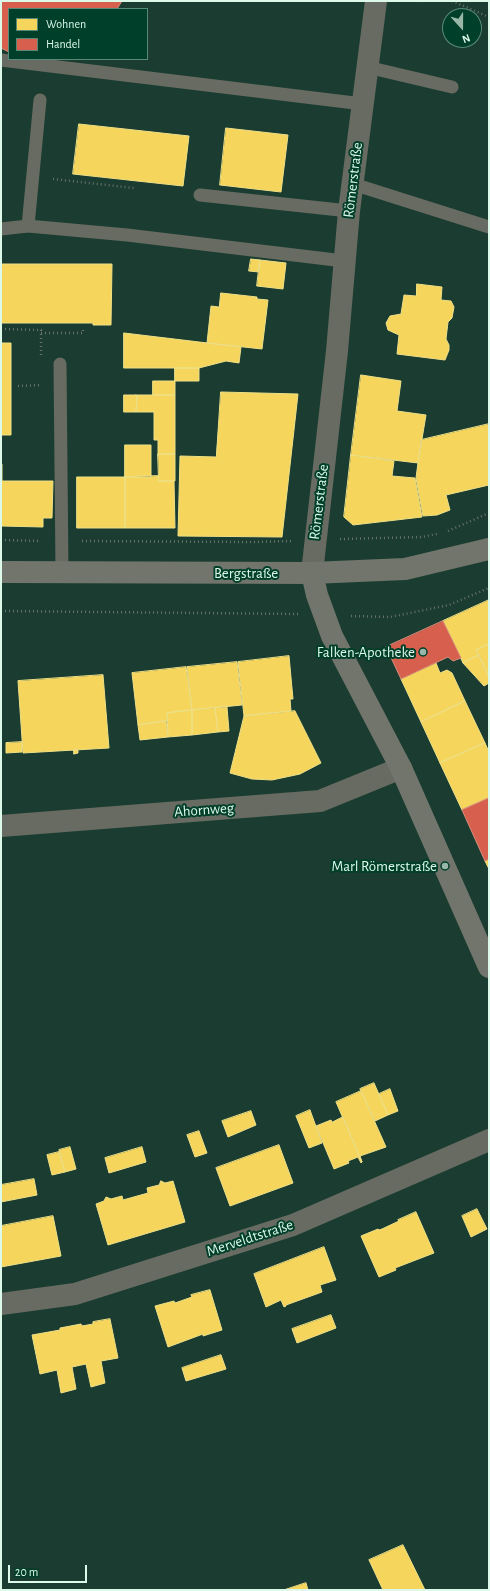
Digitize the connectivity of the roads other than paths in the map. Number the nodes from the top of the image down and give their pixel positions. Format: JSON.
{"nodes":[{"id":1,"x":376,"y":1,"type":"edge"},
{"id":2,"x":1,"y":60,"type":"edge"},
{"id":3,"x":367,"y":67,"type":"junction"},
{"id":4,"x":452,"y":87,"type":"dead end"},
{"id":5,"x":40,"y":100,"type":"dead end"},
{"id":6,"x":363,"y":104,"type":"junction"},
{"id":7,"x":353,"y":184,"type":"junction"},
{"id":8,"x":200,"y":195,"type":"dead end"},
{"id":9,"x":349,"y":211,"type":"junction"},
{"id":10,"x":28,"y":226,"type":"junction"},
{"id":11,"x":489,"y":227,"type":"edge"},
{"id":12,"x":1,"y":229,"type":"edge"},
{"id":13,"x":344,"y":261,"type":"junction"},
{"id":14,"x":60,"y":364,"type":"dead end"},
{"id":15,"x":489,"y":549,"type":"edge"},
{"id":16,"x":1,"y":572,"type":"edge"},
{"id":17,"x":62,"y":572,"type":"junction"},
{"id":18,"x":312,"y":573,"type":"junction"},
{"id":19,"x":401,"y":768,"type":"junction"},
{"id":20,"x":1,"y":826,"type":"edge"},
{"id":21,"x":489,"y":967,"type":"edge"},
{"id":22,"x":489,"y":1140,"type":"edge"},
{"id":23,"x":1,"y":1304,"type":"edge"}],
"edges":[{"from":1,"to":3,"type":"street","name":"Römerstraße"},
{"from":2,"to":6,"type":"lane"},
{"from":3,"to":4,"type":"lane"},
{"from":3,"to":6,"type":"street","name":"Römerstraße"},
{"from":5,"to":10,"type":"lane"},
{"from":6,"to":7,"type":"street","name":"Römerstraße"},
{"from":7,"to":9,"type":"street","name":"Römerstraße"},
{"from":7,"to":11,"type":"lane"},
{"from":8,"to":9,"type":"lane"},
{"from":9,"to":13,"type":"street","name":"Römerstraße"},
{"from":10,"to":12,"type":"lane"},
{"from":10,"to":13,"type":"lane"},
{"from":13,"to":18,"type":"street","name":"Römerstraße"},
{"from":14,"to":17,"type":"lane"},
{"from":15,"to":18,"type":"main road","name":"Bergstraße"},
{"from":16,"to":17,"type":"main road","name":"Bergstraße"},
{"from":17,"to":18,"type":"main road","name":"Bergstraße"},
{"from":18,"to":19,"type":"main road","name":"Römerstraße"},
{"from":19,"to":20,"type":"street","name":"Ahornweg"},
{"from":19,"to":21,"type":"main road","name":"Römerstraße"},
{"from":22,"to":23,"type":"street","name":"Merveldtstraße"}]}
